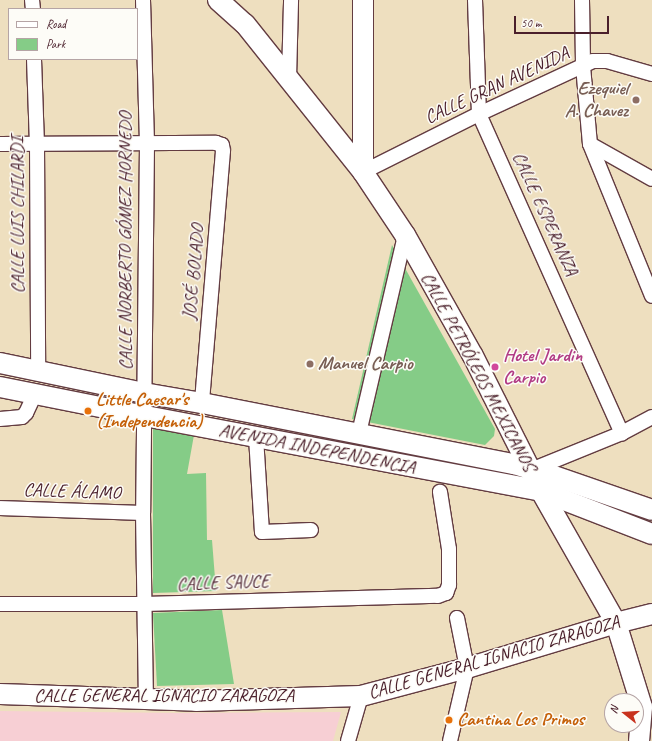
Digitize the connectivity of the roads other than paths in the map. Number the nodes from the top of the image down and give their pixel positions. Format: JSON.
{"nodes":[{"id":1,"x":143,"y":0,"type":"edge"},
{"id":2,"x":218,"y":0,"type":"edge"},
{"id":3,"x":291,"y":0,"type":"edge"},
{"id":4,"x":363,"y":0,"type":"edge"},
{"id":5,"x":475,"y":0,"type":"edge"},
{"id":6,"x":582,"y":0,"type":"edge"},
{"id":7,"x":34,"y":60,"type":"edge"},
{"id":8,"x":583,"y":66,"type":"junction"},
{"id":9,"x":652,"y":74,"type":"edge"},
{"id":10,"x":289,"y":79,"type":"junction"},
{"id":11,"x":479,"y":114,"type":"junction"},
{"id":12,"x":0,"y":144,"type":"edge"},
{"id":13,"x":37,"y":144,"type":"junction"},
{"id":14,"x":147,"y":144,"type":"junction"},
{"id":15,"x":590,"y":144,"type":"junction"},
{"id":16,"x":363,"y":172,"type":"junction"},
{"id":17,"x":652,"y":179,"type":"edge"},
{"id":18,"x":404,"y":235,"type":"junction"},
{"id":19,"x":652,"y":296,"type":"edge"},
{"id":20,"x":0,"y":363,"type":"edge"},
{"id":21,"x":38,"y":371,"type":"junction"},
{"id":22,"x":0,"y":387,"type":"edge"},
{"id":23,"x":144,"y":393,"type":"junction"},
{"id":24,"x":35,"y":394,"type":"junction"},
{"id":25,"x":202,"y":403,"type":"junction"},
{"id":26,"x":145,"y":416,"type":"junction"},
{"id":27,"x":652,"y":417,"type":"edge"},
{"id":28,"x":0,"y":419,"type":"edge"},
{"id":29,"x":359,"y":433,"type":"junction"},
{"id":30,"x":622,"y":433,"type":"junction"},
{"id":31,"x":256,"y":437,"type":"junction"},
{"id":32,"x":530,"y":470,"type":"junction"},
{"id":33,"x":541,"y":491,"type":"junction"},
{"id":34,"x":440,"y":492,"type":"dead end"},
{"id":35,"x":0,"y":508,"type":"edge"},
{"id":36,"x":652,"y":510,"type":"edge"},
{"id":37,"x":143,"y":513,"type":"junction"},
{"id":38,"x":311,"y":530,"type":"dead end"},
{"id":39,"x":652,"y":534,"type":"edge"},
{"id":40,"x":0,"y":604,"type":"edge"},
{"id":41,"x":144,"y":604,"type":"junction"},
{"id":42,"x":652,"y":614,"type":"edge"},
{"id":43,"x":457,"y":618,"type":"dead end"},
{"id":44,"x":616,"y":622,"type":"junction"},
{"id":45,"x":467,"y":668,"type":"junction"},
{"id":46,"x":0,"y":694,"type":"edge"},
{"id":47,"x":360,"y":696,"type":"junction"},
{"id":48,"x":146,"y":699,"type":"junction"},
{"id":49,"x":348,"y":741,"type":"edge"},
{"id":50,"x":450,"y":741,"type":"edge"},
{"id":51,"x":639,"y":741,"type":"edge"}],
"edges":[{"from":1,"to":14,"type":"street","name":"CALLE NORBERTO GÓMEZ HORNEDO"},
{"from":2,"to":10,"type":"main road","name":"CALLE PETRÓLEOS MEXICANOS"},
{"from":3,"to":10,"type":"street"},
{"from":4,"to":16,"type":"main road"},
{"from":5,"to":11,"type":"street","name":"CALLE ESPERANZA"},
{"from":6,"to":8,"type":"street"},
{"from":7,"to":13,"type":"street","name":"CALLE LUIS CHILARDI"},
{"from":8,"to":9,"type":"street","name":"CALLE GRAN AVENIDA"},
{"from":8,"to":11,"type":"street","name":"CALLE GRAN AVENIDA"},
{"from":8,"to":15,"type":"street"},
{"from":10,"to":16,"type":"main road","name":"CALLE PETRÓLEOS MEXICANOS"},
{"from":11,"to":16,"type":"street","name":"CALLE GRAN AVENIDA"},
{"from":11,"to":30,"type":"street","name":"CALLE ESPERANZA"},
{"from":12,"to":13,"type":"street"},
{"from":13,"to":14,"type":"street"},
{"from":13,"to":21,"type":"street","name":"CALLE LUIS CHILARDI"},
{"from":14,"to":23,"type":"street","name":"CALLE NORBERTO GÓMEZ HORNEDO"},
{"from":14,"to":25,"type":"street","name":"JOSÉ BOLADO"},
{"from":15,"to":17,"type":"street"},
{"from":15,"to":19,"type":"street"},
{"from":16,"to":18,"type":"main road","name":"CALLE PETRÓLEOS MEXICANOS"},
{"from":18,"to":29,"type":"street"},
{"from":18,"to":32,"type":"main road","name":"CALLE PETRÓLEOS MEXICANOS"},
{"from":20,"to":21,"type":"main road","name":"AVENIDA INDEPENDENCIA"},
{"from":21,"to":23,"type":"main road","name":"AVENIDA INDEPENDENCIA"},
{"from":22,"to":24,"type":"main road","name":"AVENIDA INDEPENDENCIA"},
{"from":23,"to":25,"type":"main road","name":"AVENIDA INDEPENDENCIA"},
{"from":23,"to":26,"type":"street","name":"CALLE NORBERTO GÓMEZ HORNEDO"},
{"from":24,"to":26,"type":"main road","name":"AVENIDA INDEPENDENCIA"},
{"from":24,"to":28,"type":"street"},
{"from":25,"to":29,"type":"main road","name":"AVENIDA INDEPENDENCIA"},
{"from":26,"to":31,"type":"main road","name":"AVENIDA INDEPENDENCIA"},
{"from":26,"to":37,"type":"street","name":"CALLE NORBERTO GÓMEZ HORNEDO"},
{"from":27,"to":30,"type":"street"},
{"from":29,"to":32,"type":"main road","name":"AVENIDA INDEPENDENCIA"},
{"from":30,"to":32,"type":"street"},
{"from":31,"to":33,"type":"main road","name":"AVENIDA INDEPENDENCIA"},
{"from":31,"to":38,"type":"street"},
{"from":32,"to":33,"type":"main road","name":"CALLE PETRÓLEOS MEXICANOS"},
{"from":32,"to":36,"type":"main road","name":"AVENIDA INDEPENDENCIA"},
{"from":33,"to":39,"type":"main road","name":"AVENIDA INDEPENDENCIA"},
{"from":33,"to":44,"type":"main road","name":"CALLE PETRÓLEOS MEXICANOS"},
{"from":34,"to":41,"type":"street","name":"CALLE SAUCE"},
{"from":35,"to":37,"type":"street","name":"CALLE ÁLAMO"},
{"from":37,"to":41,"type":"street","name":"CALLE NORBERTO GÓMEZ HORNEDO"},
{"from":40,"to":41,"type":"street","name":"CALLE SAUCE"},
{"from":41,"to":48,"type":"street","name":"CALLE NORBERTO GÓMEZ HORNEDO"},
{"from":42,"to":44,"type":"main road","name":"CALLE GENERAL IGNACIO ZARAGOZA"},
{"from":43,"to":45,"type":"street"},
{"from":44,"to":45,"type":"main road","name":"CALLE GENERAL IGNACIO ZARAGOZA"},
{"from":44,"to":51,"type":"main road","name":"CALLE PETRÓLEOS MEXICANOS"},
{"from":45,"to":47,"type":"main road","name":"CALLE GENERAL IGNACIO ZARAGOZA"},
{"from":45,"to":50,"type":"street"},
{"from":46,"to":48,"type":"main road","name":"CALLE GENERAL IGNACIO ZARAGOZA"},
{"from":47,"to":48,"type":"main road","name":"CALLE GENERAL IGNACIO ZARAGOZA"},
{"from":47,"to":49,"type":"street"}]}
